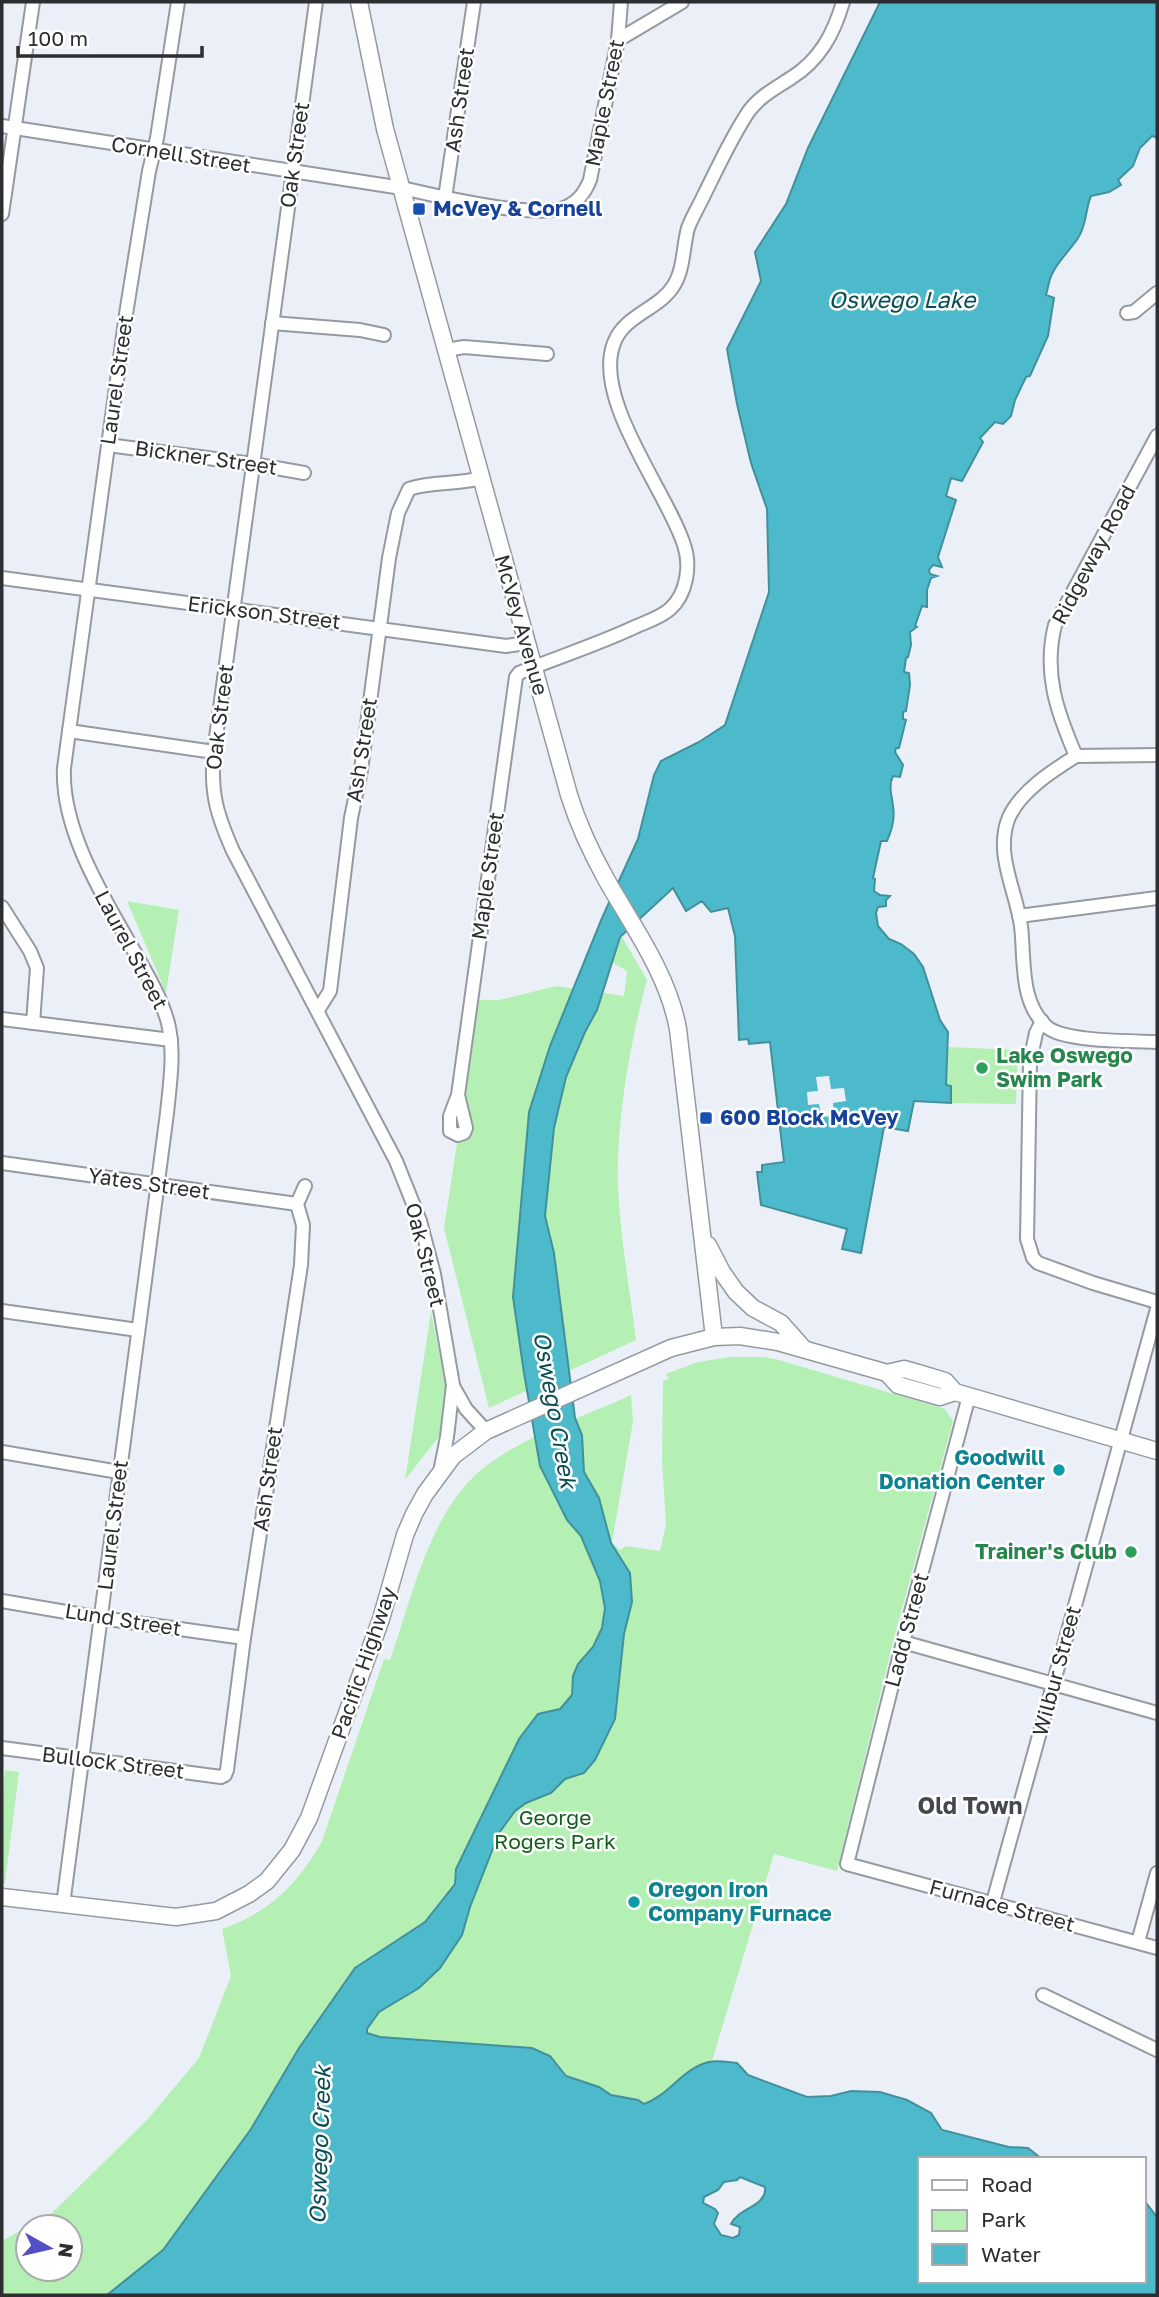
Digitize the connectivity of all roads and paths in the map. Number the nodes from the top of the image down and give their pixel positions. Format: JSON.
{"nodes":[{"id":1,"x":33,"y":2,"type":"edge"},
{"id":2,"x":178,"y":2,"type":"edge"},
{"id":3,"x":316,"y":2,"type":"edge"},
{"id":4,"x":359,"y":2,"type":"edge"},
{"id":5,"x":474,"y":2,"type":"edge"},
{"id":6,"x":621,"y":2,"type":"edge"},
{"id":7,"x":681,"y":2,"type":"edge"},
{"id":8,"x":843,"y":2,"type":"edge"},
{"id":9,"x":618,"y":40,"type":"junction"},
{"id":10,"x":8,"y":127,"type":"edge"},
{"id":11,"x":154,"y":151,"type":"junction"},
{"id":12,"x":292,"y":172,"type":"junction"},
{"id":13,"x":402,"y":188,"type":"junction"},
{"id":14,"x":445,"y":198,"type":"junction"},
{"id":15,"x":577,"y":201,"type":"joint"},
{"id":16,"x":2,"y":214,"type":"edge"},
{"id":17,"x":1157,"y":293,"type":"edge"},
{"id":18,"x":1127,"y":313,"type":"dead end"},
{"id":19,"x":272,"y":323,"type":"junction"},
{"id":20,"x":384,"y":335,"type":"dead end"},
{"id":21,"x":446,"y":349,"type":"junction"},
{"id":22,"x":547,"y":354,"type":"dead end"},
{"id":23,"x":1157,"y":436,"type":"edge"},
{"id":24,"x":107,"y":445,"type":"junction"},
{"id":25,"x":253,"y":464,"type":"junction"},
{"id":26,"x":304,"y":473,"type":"dead end"},
{"id":27,"x":481,"y":478,"type":"junction"},
{"id":28,"x":2,"y":578,"type":"edge"},
{"id":29,"x":89,"y":590,"type":"junction"},
{"id":30,"x":234,"y":610,"type":"junction"},
{"id":31,"x":380,"y":628,"type":"junction"},
{"id":32,"x":526,"y":643,"type":"junction"},
{"id":33,"x":533,"y":667,"type":"junction"},
{"id":34,"x":69,"y":731,"type":"junction"},
{"id":35,"x":214,"y":752,"type":"junction"},
{"id":36,"x":1157,"y":755,"type":"edge"},
{"id":37,"x":1076,"y":756,"type":"junction"},
{"id":38,"x":1157,"y":898,"type":"edge"},
{"id":39,"x":2,"y":907,"type":"edge"},
{"id":40,"x":1019,"y":916,"type":"junction"},
{"id":41,"x":318,"y":1010,"type":"junction"},
{"id":42,"x":2,"y":1019,"type":"edge"},
{"id":43,"x":1042,"y":1021,"type":"junction"},
{"id":44,"x":33,"y":1023,"type":"junction"},
{"id":45,"x":171,"y":1040,"type":"junction"},
{"id":46,"x":1157,"y":1042,"type":"edge"},
{"id":47,"x":457,"y":1095,"type":"dead end"},
{"id":48,"x":2,"y":1163,"type":"edge"},
{"id":49,"x":157,"y":1185,"type":"junction"},
{"id":50,"x":305,"y":1185,"type":"dead end"},
{"id":51,"x":297,"y":1204,"type":"junction"},
{"id":52,"x":703,"y":1235,"type":"junction"},
{"id":53,"x":1157,"y":1302,"type":"edge"},
{"id":54,"x":1157,"y":1309,"type":"edge"},
{"id":55,"x":2,"y":1311,"type":"edge"},
{"id":56,"x":138,"y":1330,"type":"junction"},
{"id":57,"x":714,"y":1337,"type":"junction"},
{"id":58,"x":804,"y":1349,"type":"junction"},
{"id":59,"x":453,"y":1385,"type":"junction"},
{"id":60,"x":962,"y":1394,"type":"junction"},
{"id":61,"x":492,"y":1428,"type":"junction"},
{"id":62,"x":1119,"y":1440,"type":"junction"},
{"id":63,"x":1157,"y":1451,"type":"edge"},
{"id":64,"x":2,"y":1452,"type":"edge"},
{"id":65,"x":119,"y":1472,"type":"junction"},
{"id":66,"x":440,"y":1472,"type":"junction"},
{"id":67,"x":2,"y":1601,"type":"edge"},
{"id":68,"x":101,"y":1618,"type":"junction"},
{"id":69,"x":244,"y":1638,"type":"junction"},
{"id":70,"x":903,"y":1642,"type":"junction"},
{"id":71,"x":1054,"y":1684,"type":"junction"},
{"id":72,"x":1157,"y":1713,"type":"edge"},
{"id":73,"x":2,"y":1748,"type":"edge"},
{"id":74,"x":82,"y":1760,"type":"junction"},
{"id":75,"x":225,"y":1775,"type":"joint"},
{"id":76,"x":847,"y":1864,"type":"joint"},
{"id":77,"x":1157,"y":1873,"type":"edge"},
{"id":78,"x":2,"y":1897,"type":"edge"},
{"id":79,"x":993,"y":1902,"type":"junction"},
{"id":80,"x":63,"y":1905,"type":"junction"},
{"id":81,"x":1138,"y":1942,"type":"junction"},
{"id":82,"x":1157,"y":1948,"type":"edge"},
{"id":83,"x":1043,"y":1995,"type":"dead end"},
{"id":84,"x":1157,"y":2050,"type":"edge"}],
"edges":[{"from":1,"to":10,"type":"street"},
{"from":2,"to":11,"type":"street","name":"Laurel Street"},
{"from":3,"to":12,"type":"street","name":"Oak Street"},
{"from":4,"to":13,"type":"main road","name":"McVey Avenue"},
{"from":5,"to":14,"type":"street","name":"Ash Street"},
{"from":6,"to":9,"type":"street","name":"Maple Street"},
{"from":7,"to":9,"type":"street"},
{"from":8,"to":33,"type":"street"},
{"from":9,"to":15,"type":"street","name":"Maple Street"},
{"from":10,"to":11,"type":"street","name":"Cornell Street"},
{"from":10,"to":16,"type":"street"},
{"from":11,"to":12,"type":"street","name":"Cornell Street"},
{"from":11,"to":24,"type":"street","name":"Laurel Street"},
{"from":12,"to":13,"type":"street","name":"Cornell Street"},
{"from":12,"to":19,"type":"street","name":"Oak Street"},
{"from":13,"to":14,"type":"street","name":"Cornell Street"},
{"from":13,"to":21,"type":"main road","name":"McVey Avenue"},
{"from":14,"to":15,"type":"street","name":"Cornell Street"},
{"from":17,"to":18,"type":"street"},
{"from":19,"to":20,"type":"street"},
{"from":19,"to":25,"type":"street","name":"Oak Street"},
{"from":21,"to":22,"type":"street"},
{"from":21,"to":27,"type":"main road","name":"McVey Avenue"},
{"from":23,"to":37,"type":"street","name":"Ridgeway Road"},
{"from":24,"to":25,"type":"street","name":"Bickner Street"},
{"from":24,"to":29,"type":"street","name":"Laurel Street"},
{"from":25,"to":26,"type":"street","name":"Bickner Street"},
{"from":25,"to":30,"type":"street","name":"Oak Street"},
{"from":27,"to":31,"type":"street","name":"Ash Street"},
{"from":27,"to":32,"type":"main road","name":"McVey Avenue"},
{"from":28,"to":29,"type":"street","name":"Erickson Street"},
{"from":29,"to":30,"type":"street","name":"Erickson Street"},
{"from":29,"to":34,"type":"street","name":"Laurel Street"},
{"from":30,"to":31,"type":"street","name":"Erickson Street"},
{"from":30,"to":35,"type":"street","name":"Oak Street"},
{"from":31,"to":32,"type":"street","name":"Erickson Street"},
{"from":31,"to":41,"type":"street","name":"Ash Street"},
{"from":32,"to":33,"type":"main road","name":"McVey Avenue"},
{"from":33,"to":47,"type":"street","name":"Maple Street"},
{"from":33,"to":52,"type":"main road","name":"McVey Avenue"},
{"from":34,"to":35,"type":"street"},
{"from":34,"to":45,"type":"street","name":"Laurel Street"},
{"from":35,"to":41,"type":"street","name":"Oak Street"},
{"from":36,"to":37,"type":"street"},
{"from":37,"to":40,"type":"street"},
{"from":38,"to":40,"type":"street"},
{"from":39,"to":44,"type":"street"},
{"from":40,"to":43,"type":"street"},
{"from":41,"to":59,"type":"street","name":"Oak Street"},
{"from":42,"to":44,"type":"street"},
{"from":43,"to":46,"type":"street"},
{"from":43,"to":53,"type":"street"},
{"from":44,"to":45,"type":"street"},
{"from":45,"to":49,"type":"street","name":"Laurel Street"},
{"from":48,"to":49,"type":"street","name":"Yates Street"},
{"from":49,"to":51,"type":"street","name":"Yates Street"},
{"from":49,"to":56,"type":"street","name":"Laurel Street"},
{"from":50,"to":51,"type":"street"},
{"from":51,"to":69,"type":"street","name":"Ash Street"},
{"from":52,"to":57,"type":"main road","name":"McVey Avenue"},
{"from":52,"to":58,"type":"main road","name":"McVey Avenue"},
{"from":54,"to":62,"type":"street","name":"Wilbur Street"},
{"from":55,"to":56,"type":"street"},
{"from":56,"to":65,"type":"street","name":"Laurel Street"},
{"from":57,"to":58,"type":"main road","name":"Pacific Highway"},
{"from":57,"to":61,"type":"main road","name":"Pacific Highway"},
{"from":58,"to":60,"type":"main road","name":"Pacific Highway"},
{"from":59,"to":61,"type":"street","name":"Oak Street"},
{"from":59,"to":66,"type":"street","name":"Oak Street"},
{"from":60,"to":62,"type":"main road","name":"Pacific Highway"},
{"from":60,"to":70,"type":"street","name":"Ladd Street"},
{"from":61,"to":66,"type":"main road","name":"Pacific Highway"},
{"from":62,"to":63,"type":"main road","name":"Pacific Highway"},
{"from":62,"to":71,"type":"street","name":"Wilbur Street"},
{"from":64,"to":65,"type":"street"},
{"from":65,"to":68,"type":"street","name":"Laurel Street"},
{"from":66,"to":80,"type":"main road","name":"Pacific Highway"},
{"from":67,"to":68,"type":"street","name":"Lund Street"},
{"from":68,"to":69,"type":"street","name":"Lund Street"},
{"from":68,"to":74,"type":"street","name":"Laurel Street"},
{"from":69,"to":75,"type":"street","name":"Ash Street"},
{"from":70,"to":71,"type":"street"},
{"from":70,"to":76,"type":"street","name":"Ladd Street"},
{"from":71,"to":72,"type":"street"},
{"from":71,"to":79,"type":"street","name":"Wilbur Street"},
{"from":73,"to":74,"type":"street","name":"Bullock Street"},
{"from":74,"to":75,"type":"street","name":"Bullock Street"},
{"from":74,"to":80,"type":"street","name":"Laurel Street"},
{"from":76,"to":79,"type":"street","name":"Furnace Street"},
{"from":77,"to":81,"type":"street"},
{"from":78,"to":80,"type":"main road","name":"Pacific Highway"},
{"from":79,"to":81,"type":"street","name":"Furnace Street"},
{"from":81,"to":82,"type":"street","name":"Furnace Street"},
{"from":83,"to":84,"type":"street"}]}
